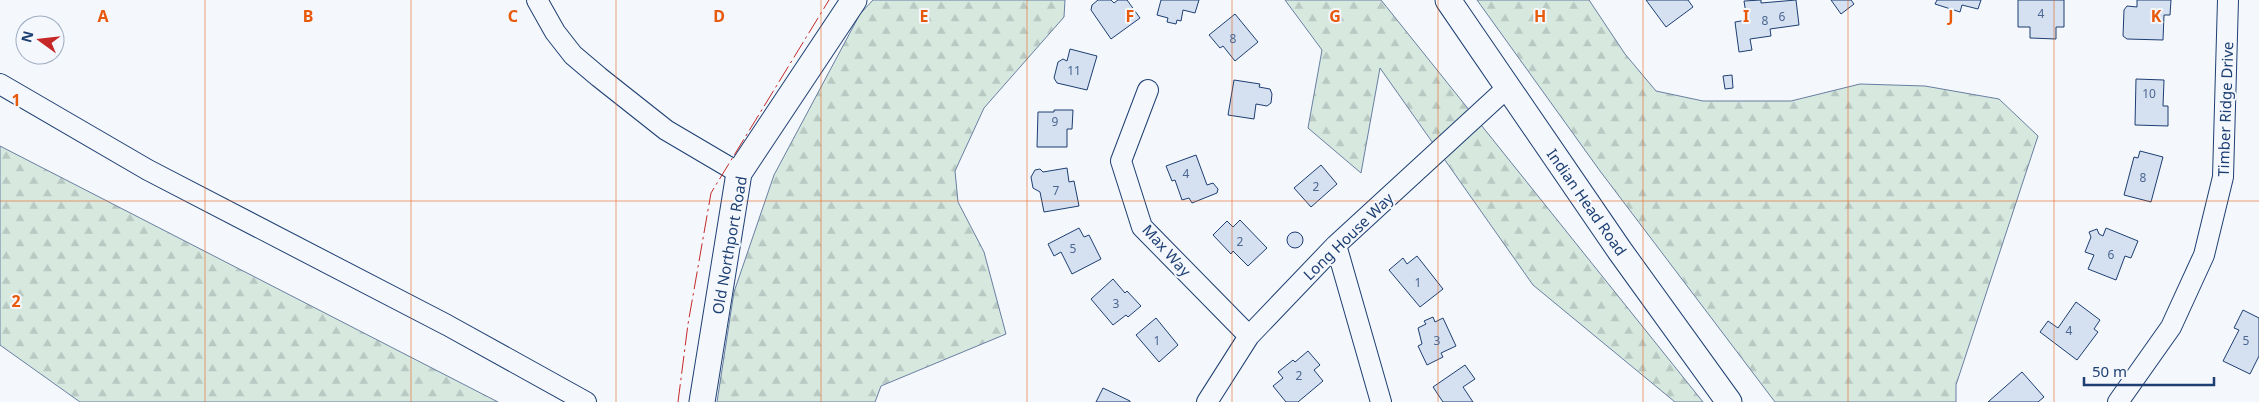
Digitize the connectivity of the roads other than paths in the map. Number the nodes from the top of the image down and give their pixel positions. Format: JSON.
{"nodes":[{"id":1,"x":537,"y":0,"type":"edge"},
{"id":2,"x":854,"y":0,"type":"edge"},
{"id":3,"x":1448,"y":0,"type":"edge"},
{"id":4,"x":2228,"y":0,"type":"edge"},
{"id":5,"x":0,"y":84,"type":"edge"},
{"id":6,"x":1508,"y":87,"type":"junction"},
{"id":7,"x":1148,"y":90,"type":"dead end"},
{"id":8,"x":739,"y":173,"type":"junction"},
{"id":9,"x":1336,"y":245,"type":"junction"},
{"id":10,"x":1249,"y":336,"type":"junction"},
{"id":11,"x":586,"y":402,"type":"edge"},
{"id":12,"x":702,"y":402,"type":"edge"},
{"id":13,"x":1207,"y":402,"type":"edge"},
{"id":14,"x":1381,"y":402,"type":"edge"},
{"id":15,"x":1729,"y":402,"type":"edge"},
{"id":16,"x":2118,"y":402,"type":"edge"}],
"edges":[{"from":1,"to":8,"type":"street"},
{"from":2,"to":8,"type":"main road","name":"Old Northport Road"},
{"from":3,"to":6,"type":"main road","name":"Indian Head Road"},
{"from":4,"to":16,"type":"street","name":"Timber Ridge Drive"},
{"from":5,"to":11,"type":"street"},
{"from":6,"to":9,"type":"street","name":"Long House Way"},
{"from":6,"to":15,"type":"main road","name":"Indian Head Road"},
{"from":7,"to":10,"type":"street","name":"Max Way"},
{"from":8,"to":12,"type":"main road","name":"Old Northport Road"},
{"from":9,"to":10,"type":"street","name":"Long House Way"},
{"from":9,"to":14,"type":"street"},
{"from":10,"to":13,"type":"street","name":"Long House Way"}]}
